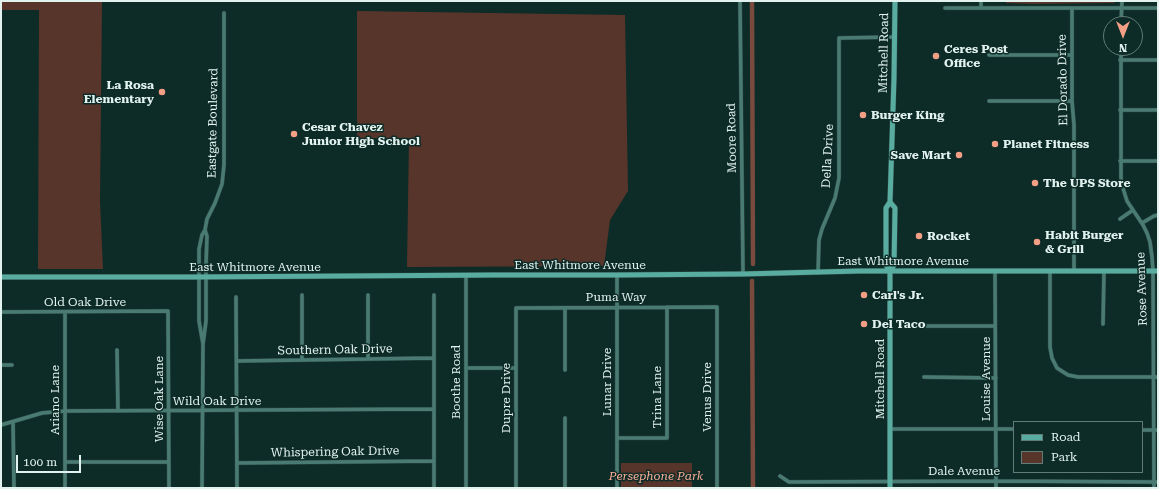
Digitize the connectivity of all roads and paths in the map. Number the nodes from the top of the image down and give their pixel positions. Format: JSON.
{"nodes":[{"id":1,"x":740,"y":1,"type":"edge"},
{"id":2,"x":895,"y":1,"type":"edge"},
{"id":3,"x":981,"y":1,"type":"edge"},
{"id":4,"x":1122,"y":1,"type":"edge"},
{"id":5,"x":945,"y":8,"type":"dead end"},
{"id":6,"x":981,"y":8,"type":"junction"},
{"id":7,"x":1072,"y":8,"type":"junction"},
{"id":8,"x":1122,"y":8,"type":"junction"},
{"id":9,"x":1158,"y":8,"type":"edge"},
{"id":10,"x":224,"y":13,"type":"dead end"},
{"id":11,"x":1122,"y":16,"type":"edge"},
{"id":12,"x":895,"y":37,"type":"junction"},
{"id":13,"x":989,"y":55,"type":"dead end"},
{"id":14,"x":1072,"y":56,"type":"junction"},
{"id":15,"x":1120,"y":56,"type":"edge"},
{"id":16,"x":1120,"y":60,"type":"junction"},
{"id":17,"x":1158,"y":60,"type":"edge"},
{"id":18,"x":989,"y":100,"type":"dead end"},
{"id":19,"x":1072,"y":101,"type":"junction"},
{"id":20,"x":1120,"y":110,"type":"junction"},
{"id":21,"x":1158,"y":110,"type":"edge"},
{"id":22,"x":1120,"y":161,"type":"junction"},
{"id":23,"x":1158,"y":161,"type":"edge"},
{"id":24,"x":890,"y":202,"type":"junction"},
{"id":25,"x":1133,"y":210,"type":"junction"},
{"id":26,"x":1158,"y":216,"type":"edge"},
{"id":27,"x":1120,"y":219,"type":"dead end"},
{"id":28,"x":1142,"y":223,"type":"junction"},
{"id":29,"x":205,"y":230,"type":"junction"},
{"id":30,"x":890,"y":271,"type":"junction"},
{"id":31,"x":995,"y":271,"type":"junction"},
{"id":32,"x":1050,"y":271,"type":"junction"},
{"id":33,"x":1074,"y":271,"type":"junction"},
{"id":34,"x":1104,"y":271,"type":"junction"},
{"id":35,"x":1156,"y":271,"type":"edge"},
{"id":36,"x":818,"y":273,"type":"junction"},
{"id":37,"x":743,"y":274,"type":"junction"},
{"id":38,"x":466,"y":275,"type":"junction"},
{"id":39,"x":617,"y":275,"type":"junction"},
{"id":40,"x":1,"y":277,"type":"edge"},
{"id":41,"x":199,"y":277,"type":"junction"},
{"id":42,"x":206,"y":277,"type":"junction"},
{"id":43,"x":302,"y":295,"type":"dead end"},
{"id":44,"x":368,"y":295,"type":"dead end"},
{"id":45,"x":434,"y":295,"type":"dead end"},
{"id":46,"x":236,"y":297,"type":"dead end"},
{"id":47,"x":617,"y":307,"type":"junction"},
{"id":48,"x":667,"y":307,"type":"junction"},
{"id":49,"x":717,"y":307,"type":"joint"},
{"id":50,"x":516,"y":308,"type":"joint"},
{"id":51,"x":565,"y":308,"type":"junction"},
{"id":52,"x":168,"y":311,"type":"joint"},
{"id":53,"x":1,"y":312,"type":"edge"},
{"id":54,"x":65,"y":312,"type":"junction"},
{"id":55,"x":1103,"y":324,"type":"dead end"},
{"id":56,"x":924,"y":326,"type":"dead end"},
{"id":57,"x":995,"y":326,"type":"junction"},
{"id":58,"x":203,"y":344,"type":"junction"},
{"id":59,"x":117,"y":350,"type":"dead end"},
{"id":60,"x":434,"y":358,"type":"junction"},
{"id":61,"x":368,"y":359,"type":"junction"},
{"id":62,"x":302,"y":360,"type":"junction"},
{"id":63,"x":237,"y":361,"type":"junction"},
{"id":64,"x":1,"y":365,"type":"edge"},
{"id":65,"x":12,"y":365,"type":"dead end"},
{"id":66,"x":466,"y":368,"type":"junction"},
{"id":67,"x":516,"y":368,"type":"junction"},
{"id":68,"x":565,"y":370,"type":"dead end"},
{"id":69,"x":924,"y":377,"type":"dead end"},
{"id":70,"x":1153,"y":377,"type":"junction"},
{"id":71,"x":1158,"y":377,"type":"edge"},
{"id":72,"x":996,"y":378,"type":"junction"},
{"id":73,"x":434,"y":409,"type":"junction"},
{"id":74,"x":65,"y":411,"type":"junction"},
{"id":75,"x":118,"y":411,"type":"junction"},
{"id":76,"x":169,"y":411,"type":"junction"},
{"id":77,"x":202,"y":411,"type":"junction"},
{"id":78,"x":237,"y":411,"type":"junction"},
{"id":79,"x":565,"y":418,"type":"dead end"},
{"id":80,"x":13,"y":422,"type":"junction"},
{"id":81,"x":1,"y":425,"type":"edge"},
{"id":82,"x":890,"y":429,"type":"junction"},
{"id":83,"x":996,"y":429,"type":"junction"},
{"id":84,"x":1013,"y":429,"type":"edge"},
{"id":85,"x":1143,"y":430,"type":"edge"},
{"id":86,"x":1156,"y":430,"type":"edge"},
{"id":87,"x":617,"y":438,"type":"junction"},
{"id":88,"x":434,"y":460,"type":"junction"},
{"id":89,"x":65,"y":462,"type":"junction"},
{"id":90,"x":169,"y":462,"type":"junction"},
{"id":91,"x":237,"y":463,"type":"junction"},
{"id":92,"x":780,"y":476,"type":"dead end"},
{"id":93,"x":890,"y":481,"type":"junction"},
{"id":94,"x":996,"y":481,"type":"junction"},
{"id":95,"x":1156,"y":482,"type":"edge"},
{"id":96,"x":14,"y":488,"type":"edge"},
{"id":97,"x":66,"y":488,"type":"edge"},
{"id":98,"x":169,"y":488,"type":"edge"},
{"id":99,"x":202,"y":488,"type":"edge"},
{"id":100,"x":237,"y":488,"type":"edge"},
{"id":101,"x":434,"y":488,"type":"edge"},
{"id":102,"x":466,"y":488,"type":"edge"},
{"id":103,"x":516,"y":488,"type":"edge"},
{"id":104,"x":565,"y":488,"type":"edge"},
{"id":105,"x":617,"y":488,"type":"edge"},
{"id":106,"x":717,"y":488,"type":"edge"},
{"id":107,"x":890,"y":488,"type":"edge"},
{"id":108,"x":996,"y":488,"type":"edge"},
{"id":109,"x":1154,"y":488,"type":"edge"}],
"edges":[{"from":1,"to":37,"type":"street","name":"Moore Road"},
{"from":2,"to":12,"type":"main road","name":"Mitchell Road"},
{"from":3,"to":6,"type":"street"},
{"from":4,"to":8,"type":"street"},
{"from":5,"to":6,"type":"street"},
{"from":6,"to":7,"type":"street"},
{"from":7,"to":8,"type":"street"},
{"from":7,"to":14,"type":"street","name":"El Dorado Drive"},
{"from":8,"to":9,"type":"street"},
{"from":8,"to":11,"type":"street"},
{"from":10,"to":29,"type":"street","name":"Eastgate Boulevard"},
{"from":12,"to":24,"type":"main road","name":"Mitchell Road"},
{"from":12,"to":36,"type":"street","name":"Della Drive"},
{"from":13,"to":14,"type":"street"},
{"from":14,"to":19,"type":"street","name":"El Dorado Drive"},
{"from":15,"to":16,"type":"street","name":"Rose Avenue"},
{"from":16,"to":17,"type":"street"},
{"from":16,"to":20,"type":"street","name":"Rose Avenue"},
{"from":18,"to":19,"type":"street"},
{"from":19,"to":33,"type":"street","name":"El Dorado Drive"},
{"from":20,"to":21,"type":"street"},
{"from":20,"to":22,"type":"street","name":"Rose Avenue"},
{"from":22,"to":23,"type":"street"},
{"from":22,"to":25,"type":"street","name":"Rose Avenue"},
{"from":24,"to":30,"type":"main road","name":"Mitchell Road"},
{"from":24,"to":30,"type":"main road","name":"Mitchell Road"},
{"from":25,"to":27,"type":"street"},
{"from":25,"to":28,"type":"street","name":"Rose Avenue"},
{"from":26,"to":28,"type":"street"},
{"from":28,"to":35,"type":"street","name":"Rose Avenue"},
{"from":29,"to":41,"type":"street","name":"Eastgate Boulevard"},
{"from":29,"to":42,"type":"street","name":"Eastgate Boulevard"},
{"from":30,"to":31,"type":"main road","name":"East Whitmore Avenue"},
{"from":30,"to":36,"type":"main road","name":"East Whitmore Avenue"},
{"from":30,"to":82,"type":"main road","name":"Mitchell Road"},
{"from":31,"to":32,"type":"main road","name":"East Whitmore Avenue"},
{"from":31,"to":57,"type":"street","name":"Louise Avenue"},
{"from":32,"to":33,"type":"main road","name":"East Whitmore Avenue"},
{"from":32,"to":70,"type":"street"},
{"from":33,"to":34,"type":"main road","name":"East Whitmore Avenue"},
{"from":34,"to":35,"type":"main road","name":"East Whitmore Avenue"},
{"from":34,"to":55,"type":"street"},
{"from":35,"to":70,"type":"street","name":"Rose Avenue"},
{"from":36,"to":37,"type":"main road","name":"East Whitmore Avenue"},
{"from":37,"to":39,"type":"main road","name":"East Whitmore Avenue"},
{"from":38,"to":39,"type":"main road","name":"East Whitmore Avenue"},
{"from":38,"to":42,"type":"main road","name":"East Whitmore Avenue"},
{"from":38,"to":66,"type":"street","name":"Boothe Road"},
{"from":39,"to":47,"type":"street","name":"Lunar Drive"},
{"from":40,"to":41,"type":"main road","name":"East Whitmore Avenue"},
{"from":41,"to":42,"type":"main road","name":"East Whitmore Avenue"},
{"from":41,"to":58,"type":"street","name":"Eastgate Boulevard"},
{"from":42,"to":58,"type":"street","name":"Eastgate Boulevard"},
{"from":43,"to":62,"type":"street"},
{"from":44,"to":61,"type":"street"},
{"from":45,"to":60,"type":"street"},
{"from":46,"to":63,"type":"street"},
{"from":47,"to":48,"type":"street","name":"Puma Way"},
{"from":47,"to":51,"type":"street","name":"Puma Way"},
{"from":47,"to":87,"type":"street","name":"Lunar Drive"},
{"from":48,"to":49,"type":"street","name":"Puma Way"},
{"from":48,"to":87,"type":"street","name":"Trina Lane"},
{"from":49,"to":106,"type":"street","name":"Venus Drive"},
{"from":50,"to":51,"type":"street","name":"Puma Way"},
{"from":50,"to":67,"type":"street","name":"Dupre Drive"},
{"from":51,"to":68,"type":"street"},
{"from":52,"to":54,"type":"street","name":"Old Oak Drive"},
{"from":52,"to":76,"type":"street","name":"Wise Oak Lane"},
{"from":53,"to":54,"type":"street","name":"Old Oak Drive"},
{"from":54,"to":74,"type":"street","name":"Ariano Lane"},
{"from":56,"to":57,"type":"street"},
{"from":57,"to":72,"type":"street","name":"Louise Avenue"},
{"from":58,"to":77,"type":"street","name":"Eastgate Boulevard"},
{"from":59,"to":75,"type":"street"},
{"from":60,"to":61,"type":"street","name":"Southern Oak Drive"},
{"from":60,"to":73,"type":"street"},
{"from":61,"to":62,"type":"street","name":"Southern Oak Drive"},
{"from":62,"to":63,"type":"street","name":"Southern Oak Drive"},
{"from":63,"to":78,"type":"street"},
{"from":64,"to":65,"type":"street"},
{"from":66,"to":67,"type":"street"},
{"from":66,"to":102,"type":"street","name":"Boothe Road"},
{"from":67,"to":103,"type":"street","name":"Dupre Drive"},
{"from":69,"to":72,"type":"street"},
{"from":70,"to":71,"type":"street"},
{"from":70,"to":86,"type":"street","name":"Rose Avenue"},
{"from":72,"to":83,"type":"street","name":"Louise Avenue"},
{"from":73,"to":78,"type":"street","name":"Wild Oak Drive"},
{"from":73,"to":88,"type":"street"},
{"from":74,"to":75,"type":"street","name":"Wild Oak Drive"},
{"from":74,"to":80,"type":"street","name":"Wild Oak Drive"},
{"from":74,"to":89,"type":"street","name":"Ariano Lane"},
{"from":75,"to":76,"type":"street","name":"Wild Oak Drive"},
{"from":76,"to":77,"type":"street","name":"Wild Oak Drive"},
{"from":76,"to":90,"type":"street","name":"Wise Oak Lane"},
{"from":77,"to":78,"type":"street","name":"Wild Oak Drive"},
{"from":77,"to":99,"type":"street","name":"Eastgate Boulevard"},
{"from":78,"to":91,"type":"street"},
{"from":79,"to":104,"type":"street"},
{"from":80,"to":81,"type":"street","name":"Wild Oak Drive"},
{"from":80,"to":96,"type":"street"},
{"from":82,"to":83,"type":"street"},
{"from":82,"to":93,"type":"main road","name":"Mitchell Road"},
{"from":83,"to":84,"type":"street"},
{"from":83,"to":94,"type":"street","name":"Louise Avenue"},
{"from":85,"to":86,"type":"street"},
{"from":86,"to":95,"type":"street","name":"Rose Avenue"},
{"from":87,"to":105,"type":"street","name":"Lunar Drive"},
{"from":88,"to":91,"type":"street","name":"Whispering Oak Drive"},
{"from":88,"to":101,"type":"street"},
{"from":89,"to":90,"type":"street"},
{"from":89,"to":97,"type":"street","name":"Ariano Lane"},
{"from":90,"to":98,"type":"street","name":"Wise Oak Lane"},
{"from":91,"to":100,"type":"street"},
{"from":92,"to":93,"type":"street","name":"Dale Avenue"},
{"from":93,"to":94,"type":"street","name":"Dale Avenue"},
{"from":93,"to":107,"type":"main road","name":"Mitchell Road"},
{"from":94,"to":95,"type":"street","name":"Dale Avenue"},
{"from":94,"to":108,"type":"street","name":"Louise Avenue"},
{"from":95,"to":109,"type":"street","name":"Rose Avenue"}]}
